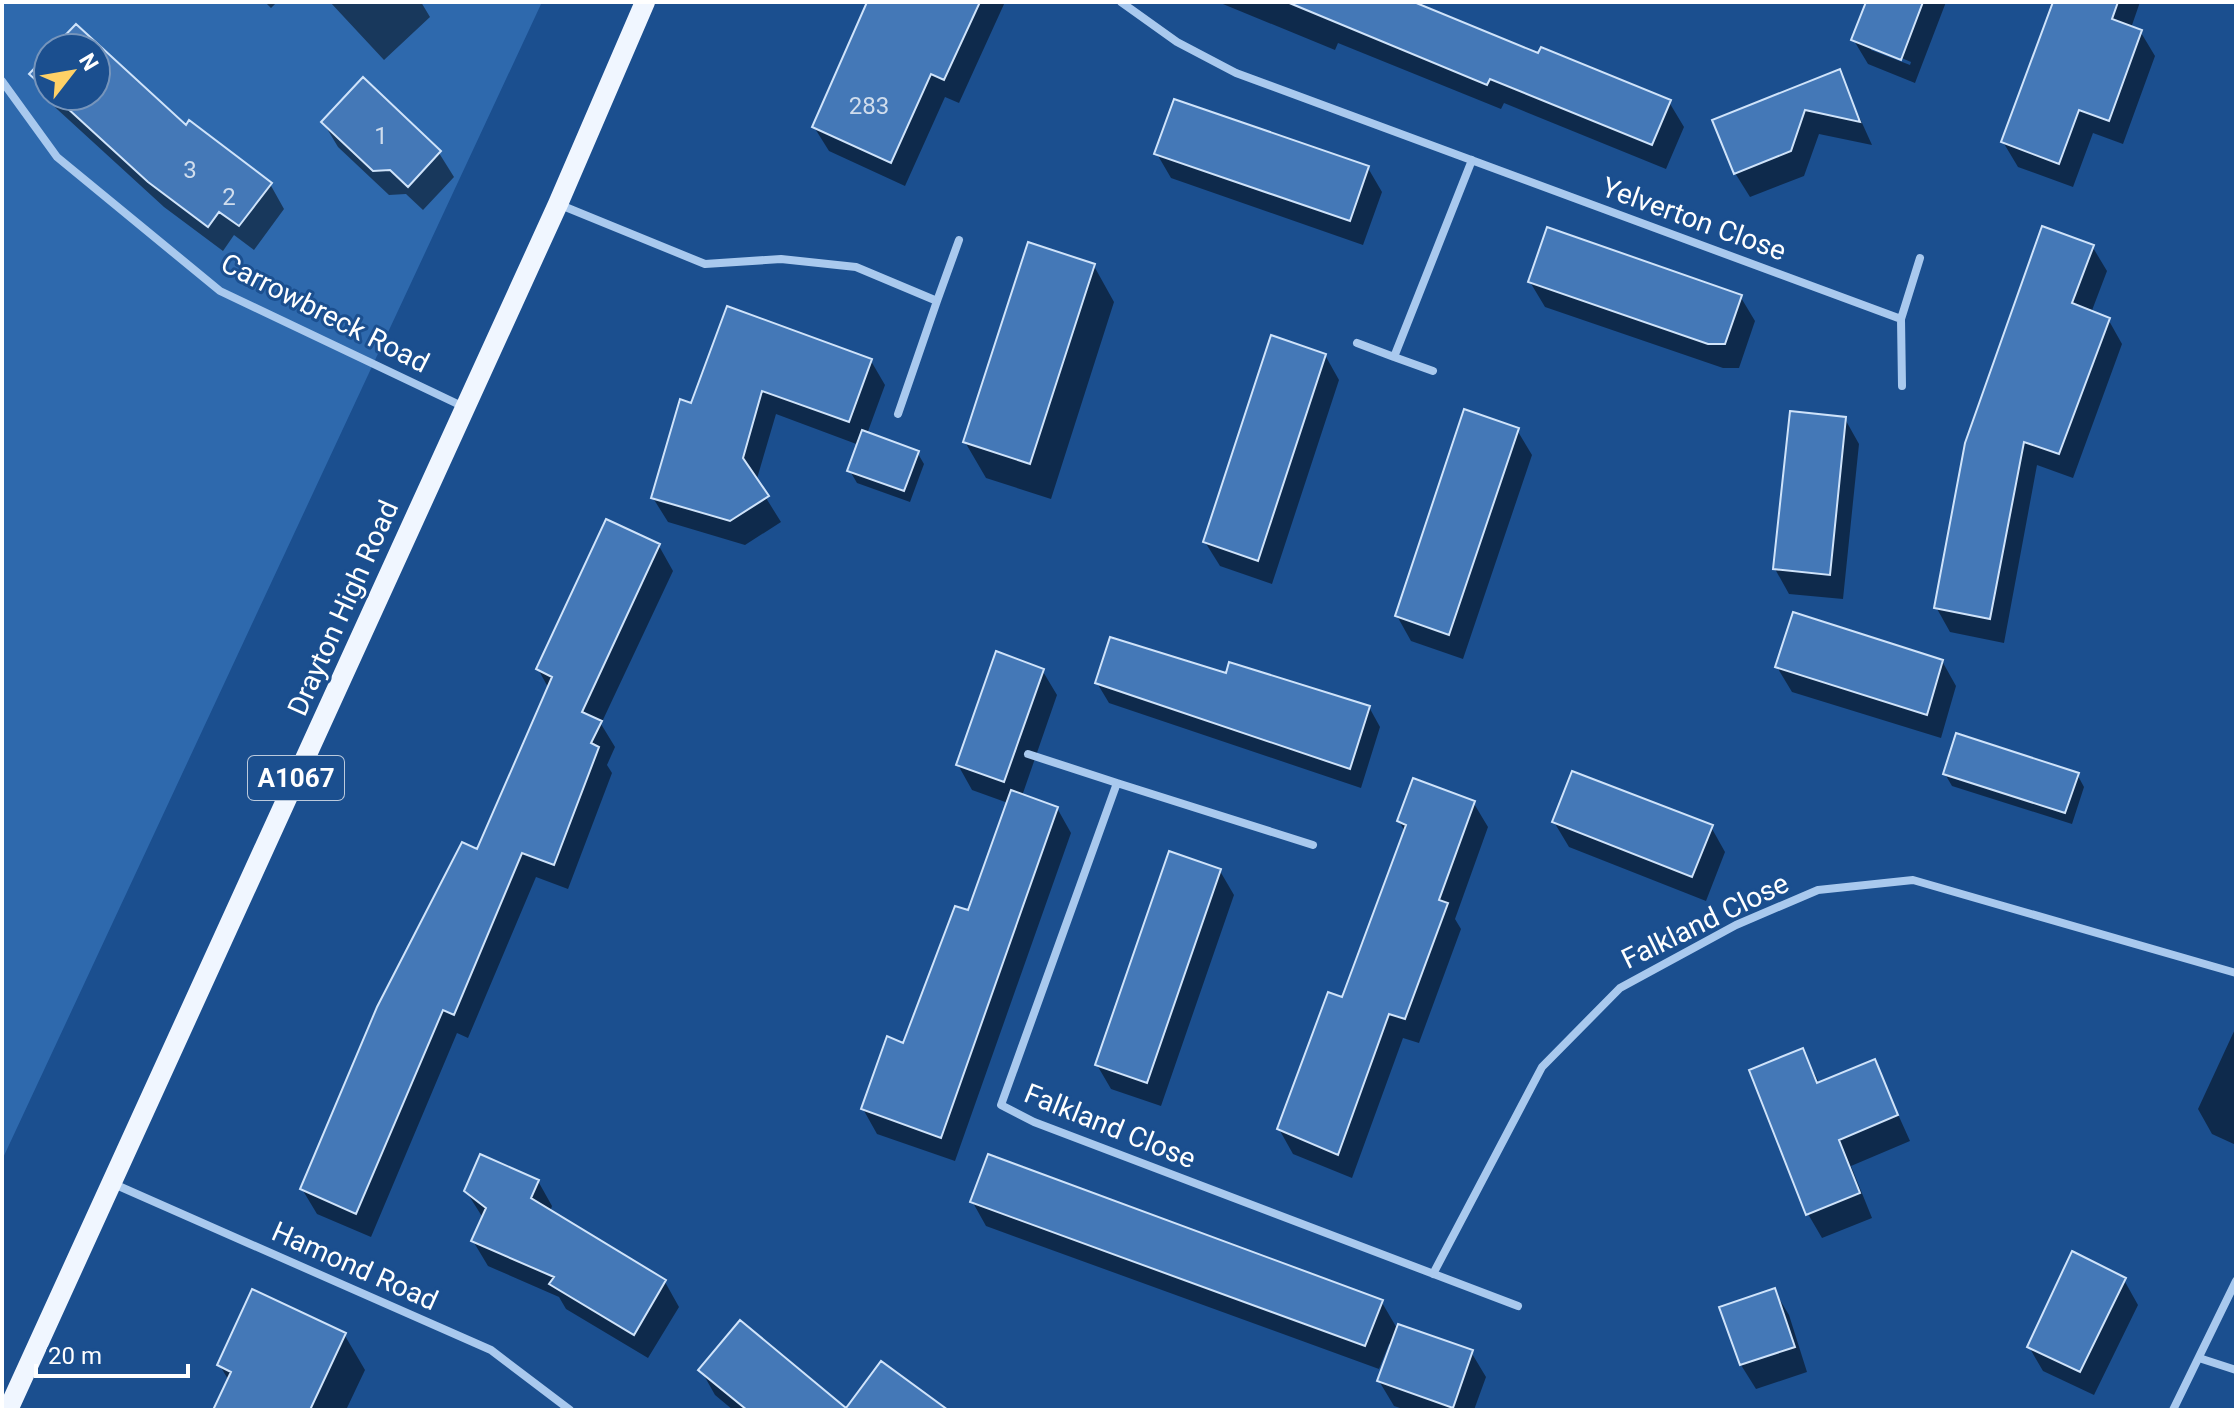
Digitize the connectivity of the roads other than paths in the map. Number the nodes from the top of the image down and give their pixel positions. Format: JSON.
{"nodes":[{"id":1,"x":645,"y":2,"type":"edge"},
{"id":2,"x":1121,"y":2,"type":"edge"},
{"id":3,"x":2,"y":81,"type":"edge"},
{"id":4,"x":1472,"y":160,"type":"junction"},
{"id":5,"x":558,"y":204,"type":"junction"},
{"id":6,"x":959,"y":240,"type":"dead end"},
{"id":7,"x":1920,"y":258,"type":"dead end"},
{"id":8,"x":937,"y":301,"type":"junction"},
{"id":9,"x":1901,"y":319,"type":"junction"},
{"id":10,"x":1357,"y":343,"type":"dead end"},
{"id":11,"x":1394,"y":357,"type":"junction"},
{"id":12,"x":1433,"y":371,"type":"dead end"},
{"id":13,"x":1902,"y":386,"type":"dead end"},
{"id":14,"x":465,"y":407,"type":"junction"},
{"id":15,"x":898,"y":414,"type":"dead end"},
{"id":16,"x":1028,"y":754,"type":"dead end"},
{"id":17,"x":1117,"y":783,"type":"junction"},
{"id":18,"x":1313,"y":845,"type":"dead end"},
{"id":19,"x":2236,"y":973,"type":"edge"},
{"id":20,"x":112,"y":1183,"type":"junction"},
{"id":21,"x":1433,"y":1274,"type":"junction"},
{"id":22,"x":2236,"y":1281,"type":"edge"},
{"id":23,"x":1518,"y":1306,"type":"dead end"},
{"id":24,"x":2199,"y":1358,"type":"junction"},
{"id":25,"x":2236,"y":1370,"type":"edge"},
{"id":26,"x":8,"y":1410,"type":"edge"},
{"id":27,"x":570,"y":1410,"type":"edge"},
{"id":28,"x":2173,"y":1410,"type":"edge"}],
"edges":[{"from":1,"to":5,"type":"main road","name":"Drayton High Road","number":"A1067"},
{"from":2,"to":4,"type":"street","name":"Yelverton Close"},
{"from":3,"to":14,"type":"street","name":"Carrowbreck Road"},
{"from":4,"to":9,"type":"street","name":"Yelverton Close"},
{"from":4,"to":11,"type":"street"},
{"from":5,"to":8,"type":"street"},
{"from":5,"to":14,"type":"main road","name":"Drayton High Road","number":"A1067"},
{"from":6,"to":8,"type":"street"},
{"from":7,"to":9,"type":"street"},
{"from":8,"to":15,"type":"street"},
{"from":9,"to":13,"type":"street"},
{"from":10,"to":11,"type":"street"},
{"from":11,"to":12,"type":"street"},
{"from":14,"to":20,"type":"main road","name":"Drayton High Road","number":"A1067"},
{"from":16,"to":17,"type":"street"},
{"from":17,"to":18,"type":"street"},
{"from":17,"to":21,"type":"street","name":"Falkland Close"},
{"from":19,"to":21,"type":"street","name":"Falkland Close"},
{"from":20,"to":26,"type":"main road","name":"Drayton High Road","number":"A1067"},
{"from":20,"to":27,"type":"street","name":"Hamond Road"},
{"from":21,"to":23,"type":"street","name":"Falkland Close"},
{"from":22,"to":24,"type":"street"},
{"from":24,"to":25,"type":"street"},
{"from":24,"to":28,"type":"street"}]}
